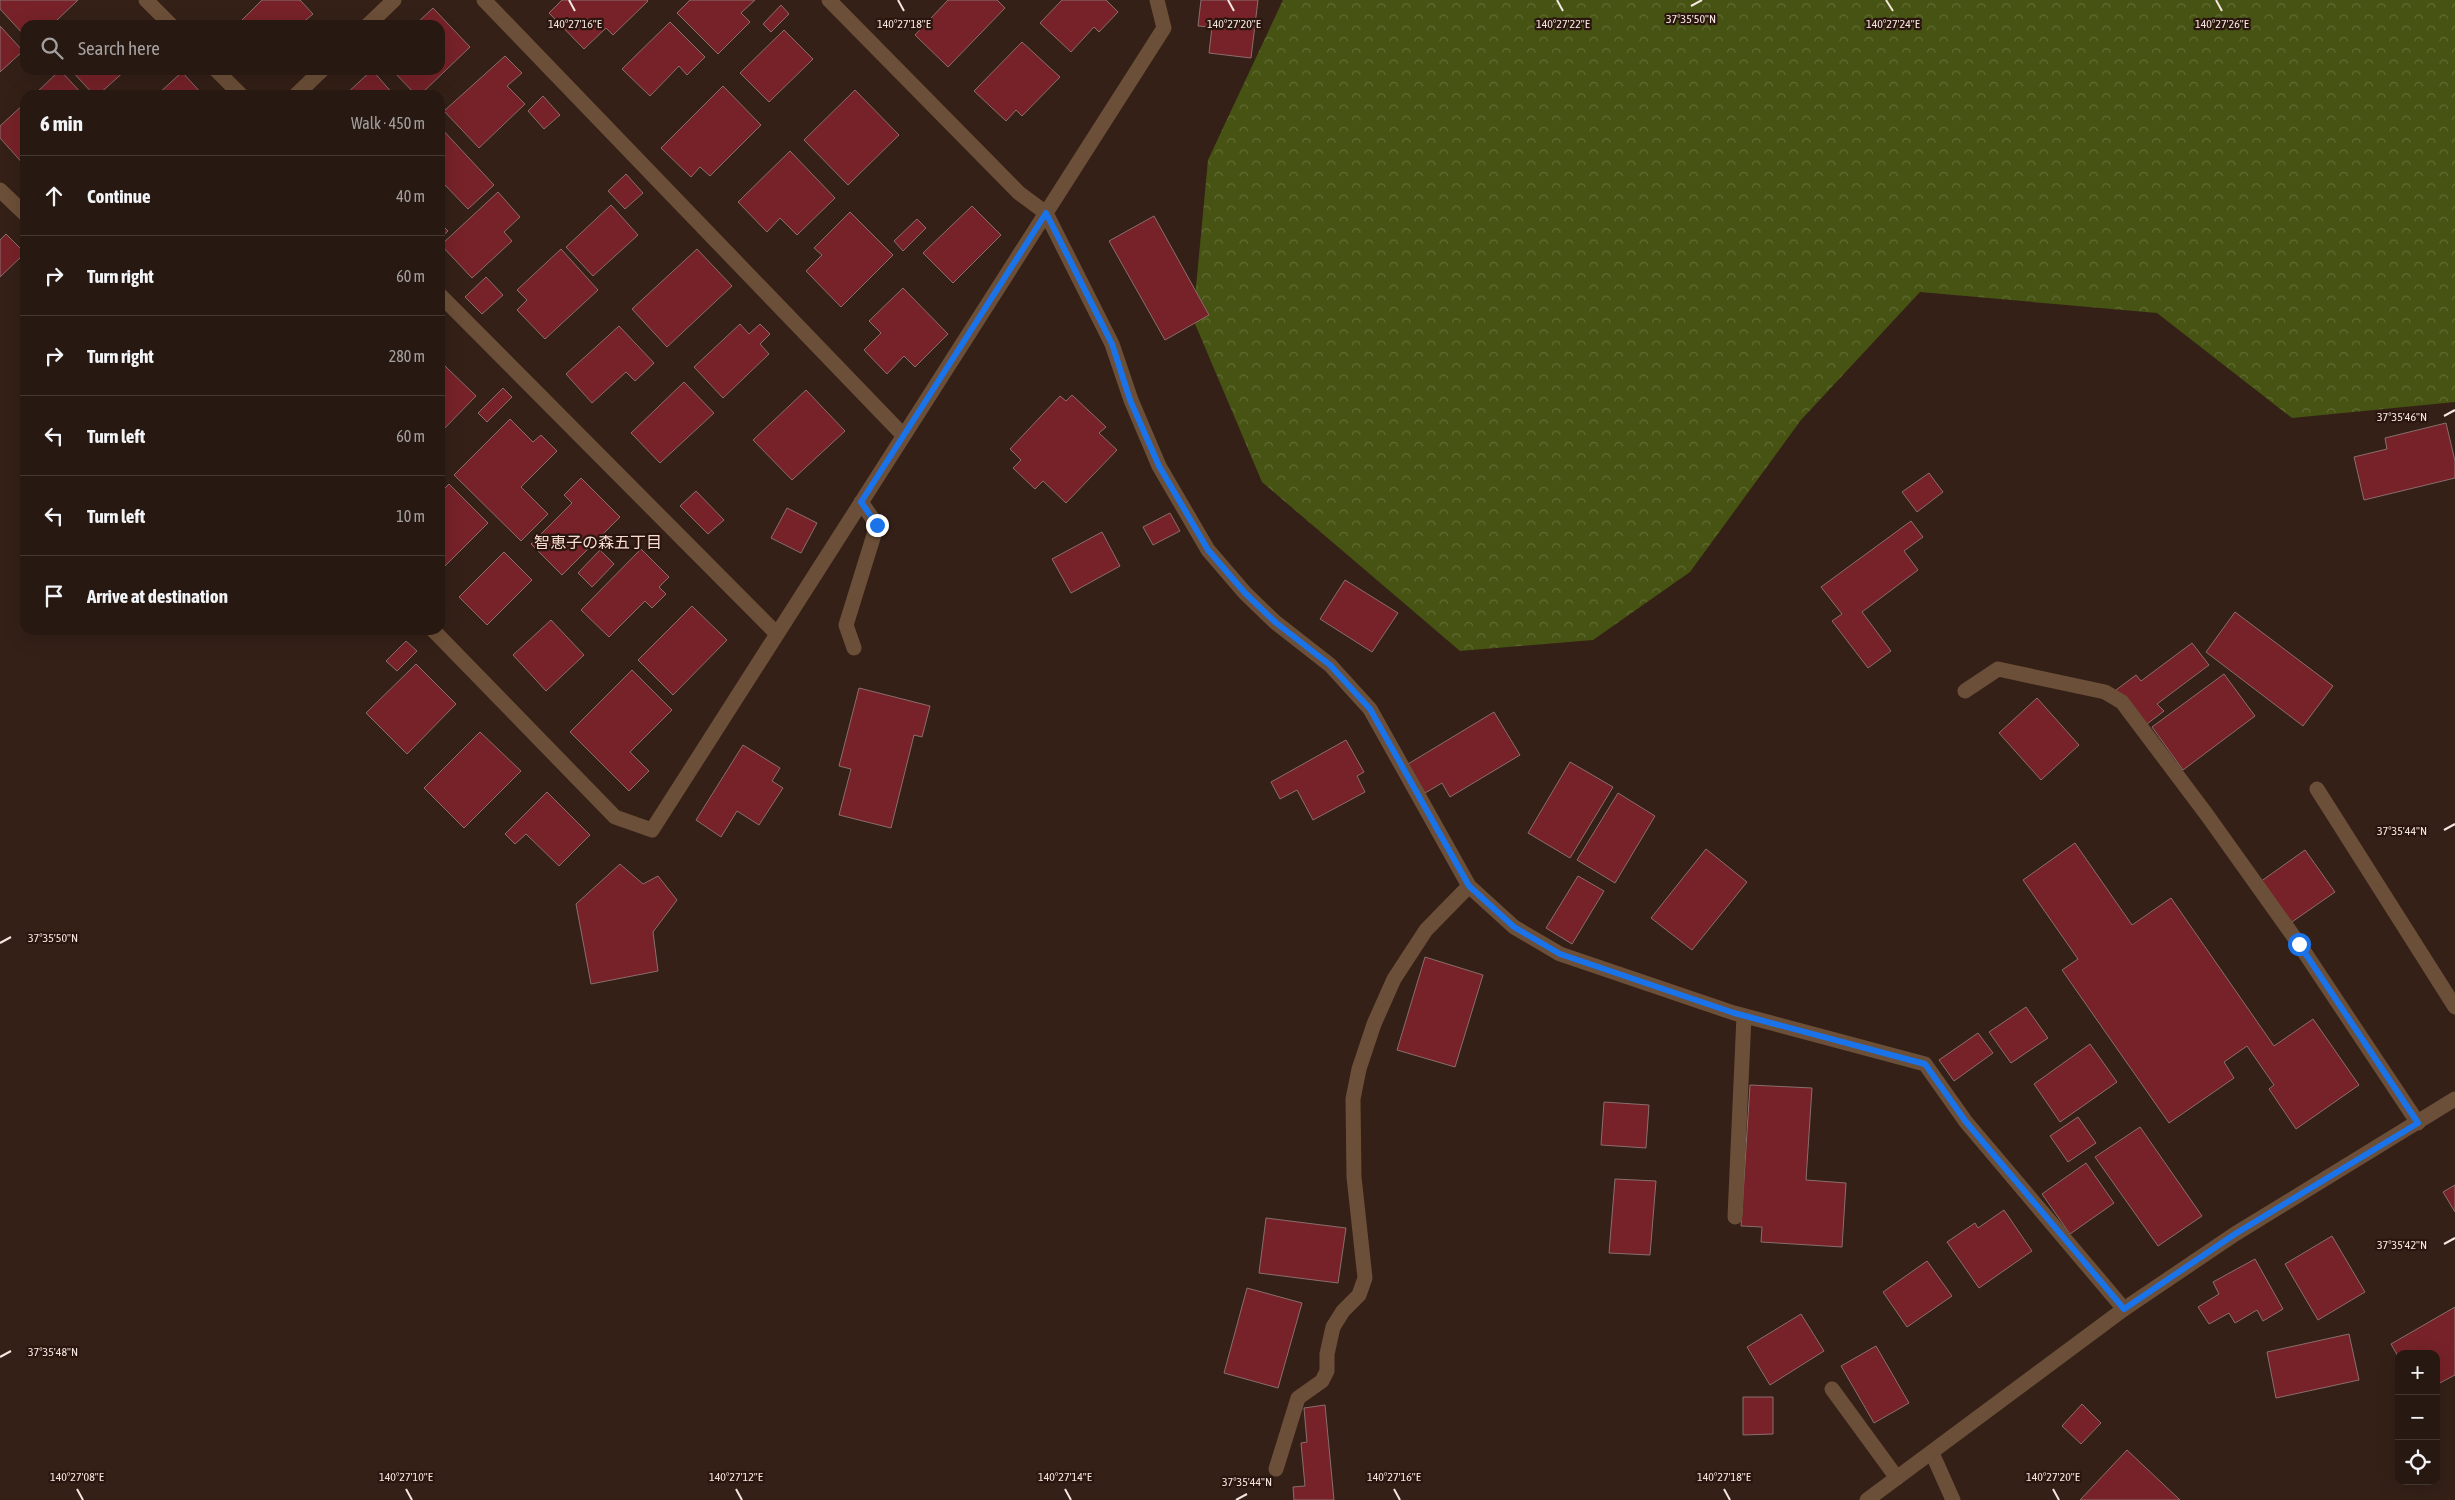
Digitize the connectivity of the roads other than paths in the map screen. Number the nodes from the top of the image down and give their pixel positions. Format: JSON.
{"nodes":[{"id":1,"x":146,"y":0,"type":"edge"},
{"id":2,"x":394,"y":0,"type":"edge"},
{"id":3,"x":484,"y":0,"type":"edge"},
{"id":4,"x":829,"y":0,"type":"edge"},
{"id":5,"x":1158,"y":0,"type":"edge"},
{"id":6,"x":166,"y":20,"type":"edge"},
{"id":7,"x":373,"y":20,"type":"edge"},
{"id":8,"x":221,"y":75,"type":"edge"},
{"id":9,"x":317,"y":75,"type":"edge"},
{"id":10,"x":236,"y":90,"type":"edge"},
{"id":11,"x":301,"y":90,"type":"edge"},
{"id":12,"x":0,"y":190,"type":"edge"},
{"id":13,"x":20,"y":209,"type":"edge"},
{"id":14,"x":1046,"y":213,"type":"junction"},
{"id":15,"x":445,"y":301,"type":"edge"},
{"id":16,"x":903,"y":435,"type":"junction"},
{"id":17,"x":861,"y":502,"type":"junction"},
{"id":18,"x":777,"y":634,"type":"junction"},
{"id":19,"x":439,"y":635,"type":"edge"},
{"id":20,"x":854,"y":648,"type":"dead end"},
{"id":21,"x":1965,"y":691,"type":"dead end"},
{"id":22,"x":2317,"y":788,"type":"dead end"},
{"id":23,"x":1469,"y":886,"type":"junction"},
{"id":24,"x":2455,"y":1007,"type":"edge"},
{"id":25,"x":1744,"y":1016,"type":"junction"},
{"id":26,"x":2455,"y":1099,"type":"edge"},
{"id":27,"x":2418,"y":1123,"type":"junction"},
{"id":28,"x":1735,"y":1217,"type":"dead end"},
{"id":29,"x":2124,"y":1309,"type":"junction"},
{"id":30,"x":1832,"y":1389,"type":"dead end"},
{"id":31,"x":1932,"y":1453,"type":"junction"},
{"id":32,"x":1276,"y":1469,"type":"dead end"},
{"id":33,"x":1897,"y":1478,"type":"junction"},
{"id":34,"x":1868,"y":1500,"type":"edge"},
{"id":35,"x":1953,"y":1500,"type":"edge"}],
"edges":[{"from":1,"to":6,"type":"street"},
{"from":2,"to":7,"type":"street"},
{"from":3,"to":16,"type":"street"},
{"from":4,"to":14,"type":"street"},
{"from":5,"to":14,"type":"street"},
{"from":8,"to":10,"type":"street"},
{"from":9,"to":11,"type":"street"},
{"from":12,"to":13,"type":"street"},
{"from":14,"to":16,"type":"street"},
{"from":14,"to":23,"type":"street"},
{"from":15,"to":18,"type":"street"},
{"from":16,"to":17,"type":"street"},
{"from":17,"to":18,"type":"street"},
{"from":17,"to":20,"type":"street"},
{"from":18,"to":19,"type":"street"},
{"from":21,"to":27,"type":"street"},
{"from":22,"to":24,"type":"street"},
{"from":23,"to":25,"type":"street"},
{"from":23,"to":32,"type":"street"},
{"from":25,"to":28,"type":"street"},
{"from":25,"to":29,"type":"street"},
{"from":26,"to":27,"type":"street"},
{"from":27,"to":29,"type":"street"},
{"from":29,"to":31,"type":"street"},
{"from":30,"to":33,"type":"street"},
{"from":31,"to":33,"type":"street"},
{"from":31,"to":35,"type":"street"},
{"from":33,"to":34,"type":"street"}]}
